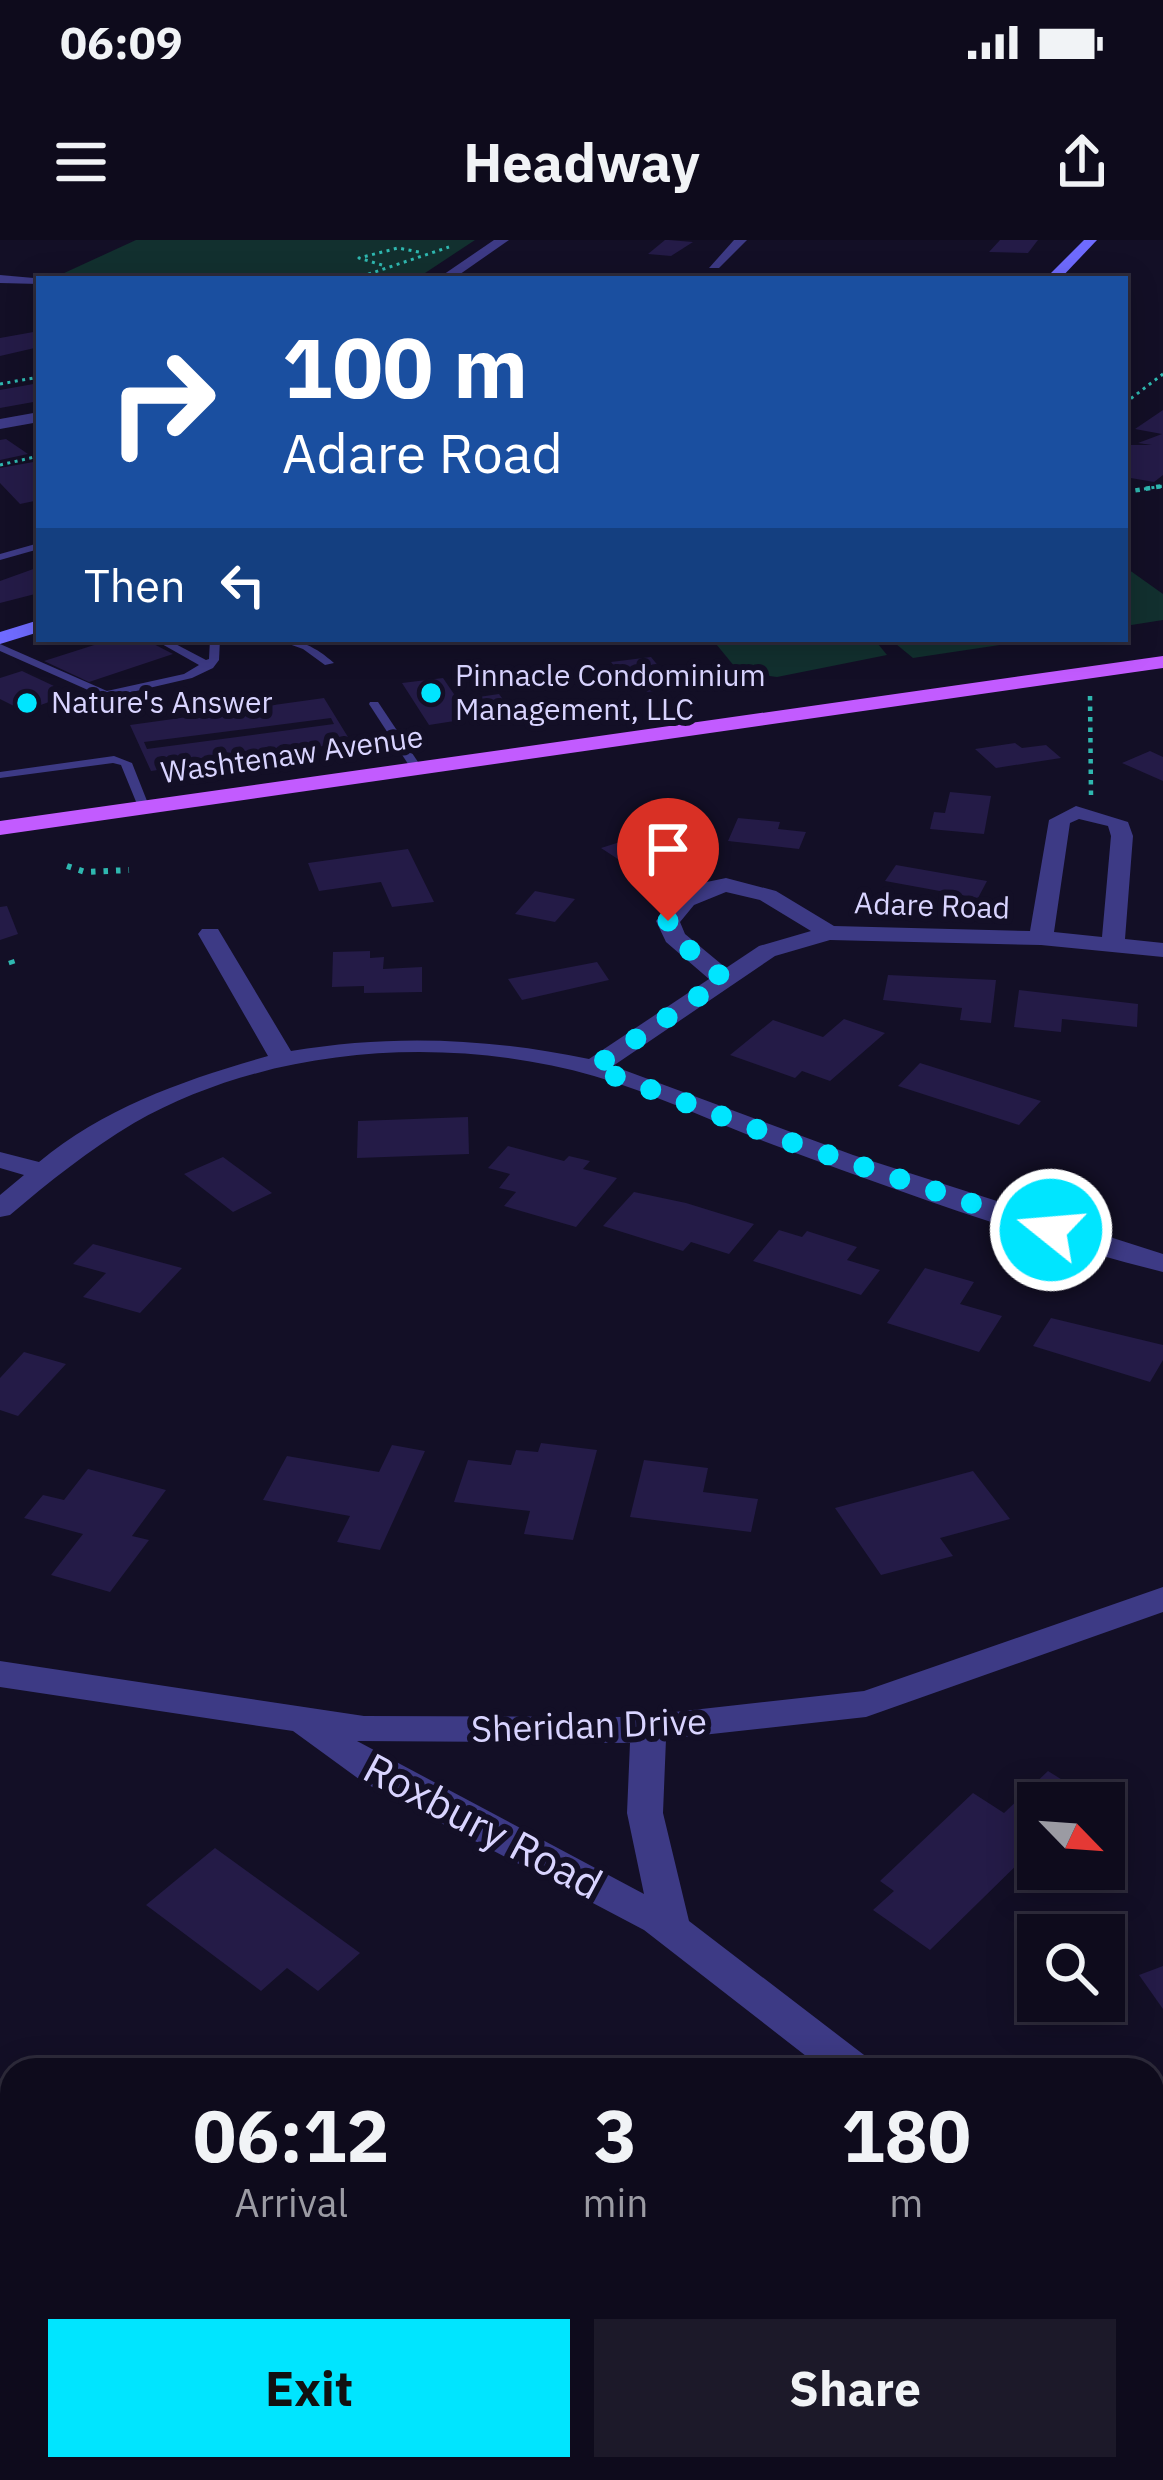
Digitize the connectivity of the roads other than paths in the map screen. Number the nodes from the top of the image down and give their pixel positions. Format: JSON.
{"nodes":[{"id":1,"x":503,"y":240,"type":"edge"},
{"id":2,"x":740,"y":240,"type":"edge"},
{"id":3,"x":1091,"y":240,"type":"edge"},
{"id":4,"x":714,"y":265,"type":"dead end"},
{"id":5,"x":449,"y":276,"type":"edge"},
{"id":6,"x":1055,"y":276,"type":"edge"},
{"id":7,"x":0,"y":278,"type":"edge"},
{"id":8,"x":36,"y":280,"type":"edge"},
{"id":9,"x":36,"y":418,"type":"edge"},
{"id":10,"x":0,"y":424,"type":"edge"},
{"id":11,"x":36,"y":547,"type":"edge"},
{"id":12,"x":0,"y":557,"type":"edge"},
{"id":13,"x":36,"y":627,"type":"edge"},
{"id":14,"x":0,"y":638,"type":"edge"},
{"id":15,"x":164,"y":642,"type":"edge"},
{"id":16,"x":215,"y":642,"type":"edge"},
{"id":17,"x":294,"y":642,"type":"edge"},
{"id":18,"x":0,"y":647,"type":"edge"},
{"id":19,"x":1163,"y":662,"type":"edge"},
{"id":20,"x":329,"y":663,"type":"dead end"},
{"id":21,"x":209,"y":666,"type":"junction"},
{"id":22,"x":374,"y":704,"type":"dead end"},
{"id":23,"x":416,"y":768,"type":"junction"},
{"id":24,"x":0,"y":775,"type":"edge"},
{"id":25,"x":143,"y":806,"type":"junction"},
{"id":26,"x":0,"y":828,"type":"edge"},
{"id":27,"x":829,"y":933,"type":"junction"},
{"id":28,"x":211,"y":934,"type":"dead end"},
{"id":29,"x":1041,"y":938,"type":"junction"},
{"id":30,"x":1113,"y":944,"type":"junction"},
{"id":31,"x":1163,"y":950,"type":"edge"},
{"id":32,"x":724,"y":979,"type":"junction"},
{"id":33,"x":282,"y":1058,"type":"junction"},
{"id":34,"x":593,"y":1068,"type":"junction"},
{"id":35,"x":0,"y":1160,"type":"edge"},
{"id":36,"x":41,"y":1171,"type":"junction"},
{"id":37,"x":1,"y":1207,"type":"edge"},
{"id":38,"x":1163,"y":1263,"type":"edge"},
{"id":39,"x":1163,"y":1599,"type":"edge"},
{"id":40,"x":0,"y":1674,"type":"edge"},
{"id":41,"x":297,"y":1720,"type":"junction"},
{"id":42,"x":649,"y":1728,"type":"junction"},
{"id":43,"x":671,"y":1928,"type":"junction"},
{"id":44,"x":839,"y":2058,"type":"edge"}],
"edges":[{"from":1,"to":5,"type":"street"},
{"from":2,"to":4,"type":"street"},
{"from":3,"to":6,"type":"main road"},
{"from":7,"to":8,"type":"street"},
{"from":9,"to":10,"type":"street"},
{"from":11,"to":12,"type":"lane"},
{"from":13,"to":14,"type":"main road"},
{"from":15,"to":21,"type":"lane"},
{"from":16,"to":21,"type":"lane"},
{"from":17,"to":20,"type":"lane"},
{"from":18,"to":21,"type":"lane"},
{"from":19,"to":23,"type":"main road","name":"Washtenaw Avenue"},
{"from":22,"to":23,"type":"lane"},
{"from":23,"to":25,"type":"main road","name":"Washtenaw Avenue"},
{"from":24,"to":25,"type":"lane"},
{"from":25,"to":26,"type":"main road","name":"Washtenaw Avenue"},
{"from":27,"to":29,"type":"street","name":"Adare Road"},
{"from":27,"to":32,"type":"street","name":"Adare Road"},
{"from":27,"to":32,"type":"street"},
{"from":28,"to":33,"type":"street"},
{"from":29,"to":30,"type":"street","name":"Adare Road"},
{"from":29,"to":30,"type":"street"},
{"from":30,"to":31,"type":"street","name":"Adare Road"},
{"from":32,"to":34,"type":"street","name":"Adare Road"},
{"from":33,"to":34,"type":"street"},
{"from":33,"to":36,"type":"street"},
{"from":34,"to":38,"type":"street"},
{"from":35,"to":36,"type":"street"},
{"from":36,"to":37,"type":"street"},
{"from":39,"to":42,"type":"street","name":"Sheridan Drive"},
{"from":40,"to":41,"type":"street","name":"Sheridan Drive"},
{"from":41,"to":42,"type":"street","name":"Sheridan Drive"},
{"from":41,"to":43,"type":"street","name":"Roxbury Road"},
{"from":42,"to":43,"type":"street","name":"Roxbury Road"},
{"from":43,"to":44,"type":"street","name":"Roxbury Road"}]}
